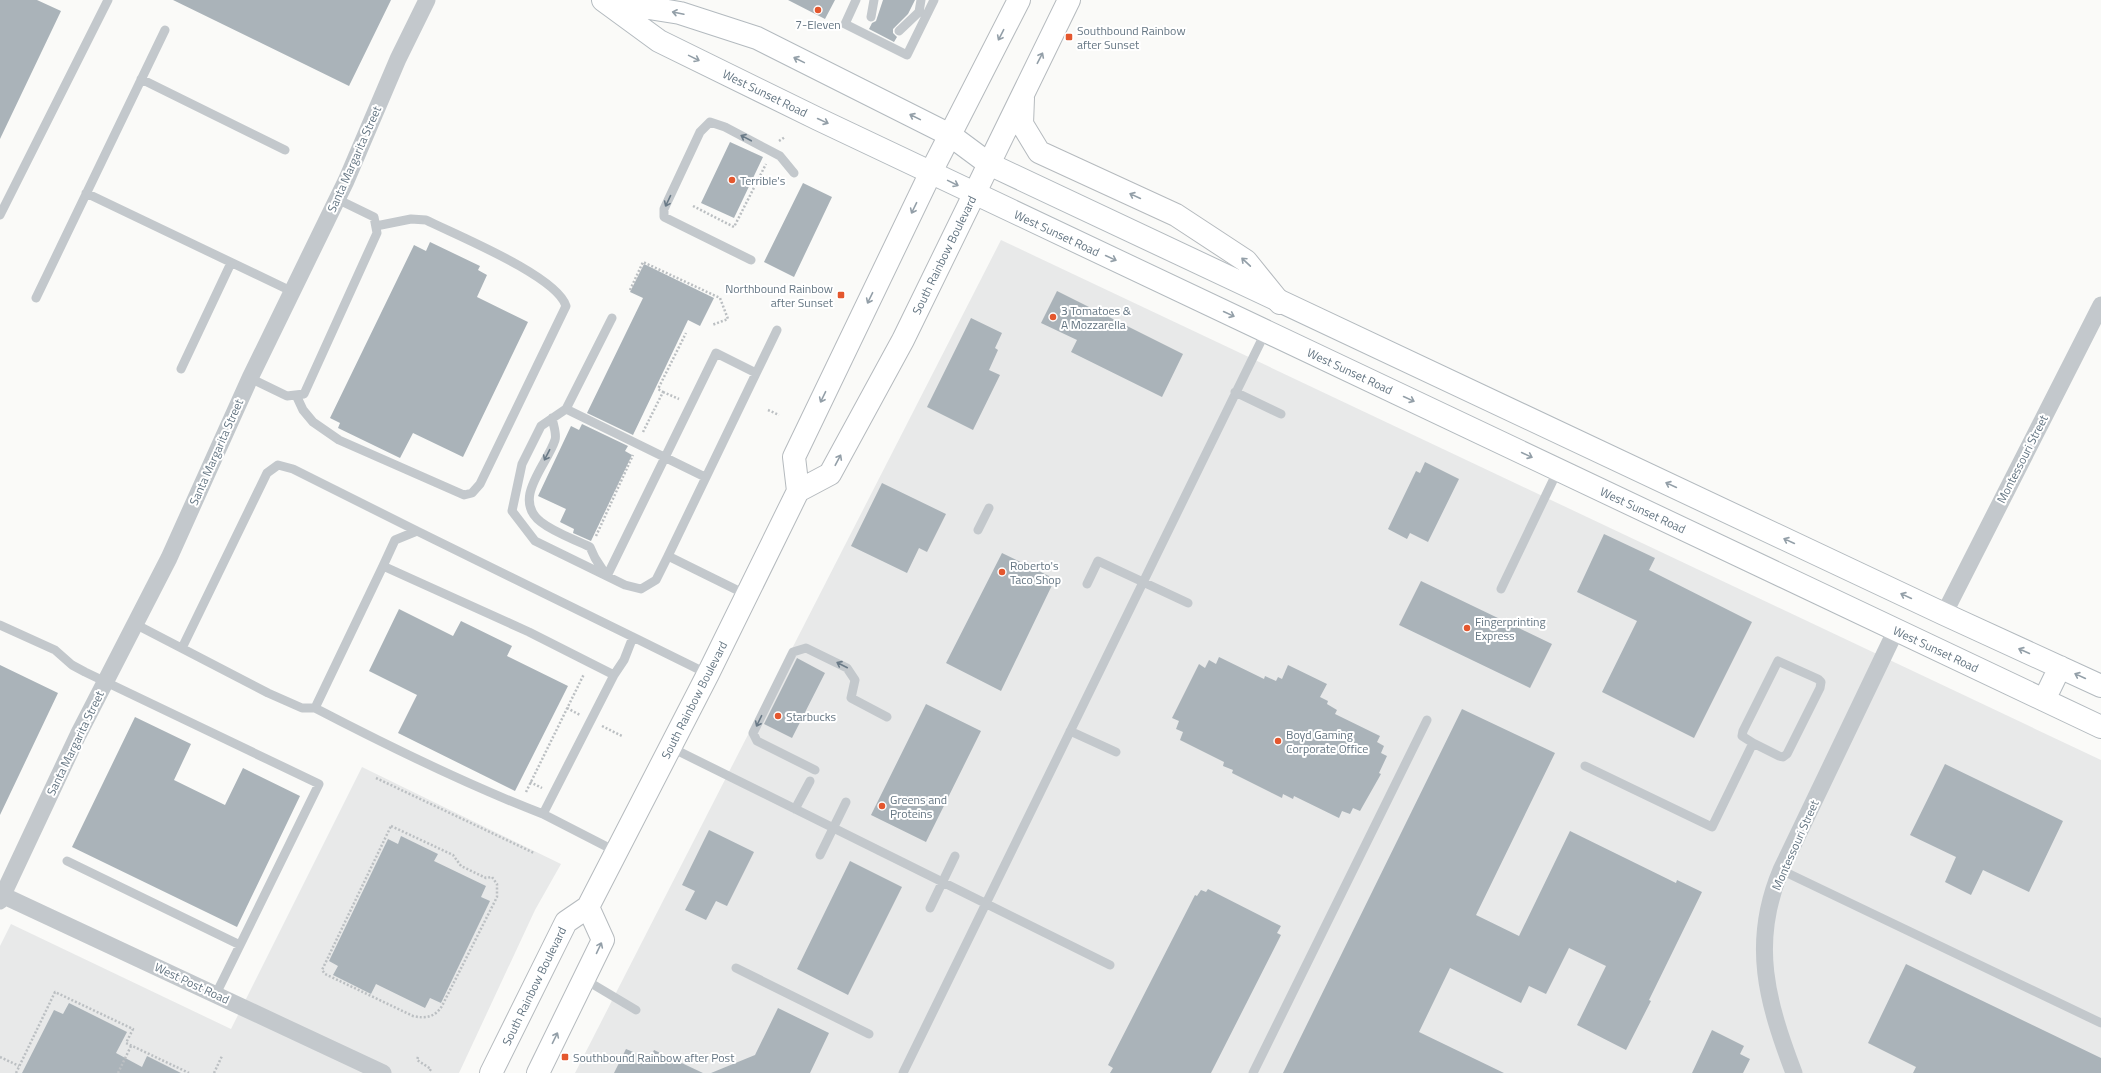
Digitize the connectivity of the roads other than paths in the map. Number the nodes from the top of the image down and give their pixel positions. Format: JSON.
{"nodes":[{"id":1,"x":107,"y":0,"type":"edge"},
{"id":2,"x":427,"y":0,"type":"edge"},
{"id":3,"x":856,"y":0,"type":"edge"},
{"id":4,"x":874,"y":0,"type":"edge"},
{"id":5,"x":921,"y":0,"type":"edge"},
{"id":6,"x":934,"y":0,"type":"edge"},
{"id":7,"x":1019,"y":0,"type":"edge"},
{"id":8,"x":1069,"y":0,"type":"edge"},
{"id":9,"x":605,"y":1,"type":"edge"},
{"id":10,"x":910,"y":8,"type":"dead end"},
{"id":11,"x":923,"y":14,"type":"junction"},
{"id":12,"x":871,"y":17,"type":"dead end"},
{"id":13,"x":165,"y":30,"type":"dead end"},
{"id":14,"x":900,"y":31,"type":"dead end"},
{"id":15,"x":141,"y":80,"type":"junction"},
{"id":16,"x":1023,"y":93,"type":"junction"},
{"id":17,"x":950,"y":135,"type":"junction"},
{"id":18,"x":285,"y":150,"type":"dead end"},
{"id":19,"x":989,"y":164,"type":"junction"},
{"id":20,"x":794,"y":172,"type":"dead end"},
{"id":21,"x":931,"y":172,"type":"junction"},
{"id":22,"x":86,"y":193,"type":"junction"},
{"id":23,"x":974,"y":194,"type":"junction"},
{"id":24,"x":337,"y":199,"type":"junction"},
{"id":25,"x":0,"y":215,"type":"edge"},
{"id":26,"x":376,"y":226,"type":"junction"},
{"id":27,"x":751,"y":260,"type":"dead end"},
{"id":28,"x":232,"y":263,"type":"junction"},
{"id":29,"x":291,"y":292,"type":"junction"},
{"id":30,"x":36,"y":298,"type":"dead end"},
{"id":31,"x":1280,"y":303,"type":"junction"},
{"id":32,"x":2101,"y":305,"type":"edge"},
{"id":33,"x":612,"y":318,"type":"dead end"},
{"id":34,"x":777,"y":330,"type":"dead end"},
{"id":35,"x":1266,"y":331,"type":"junction"},
{"id":36,"x":181,"y":369,"type":"dead end"},
{"id":37,"x":756,"y":373,"type":"junction"},
{"id":38,"x":250,"y":378,"type":"junction"},
{"id":39,"x":1235,"y":392,"type":"junction"},
{"id":40,"x":296,"y":395,"type":"junction"},
{"id":41,"x":566,"y":409,"type":"junction"},
{"id":42,"x":1281,"y":414,"type":"dead end"},
{"id":43,"x":552,"y":418,"type":"junction"},
{"id":44,"x":1573,"y":439,"type":"junction"},
{"id":45,"x":665,"y":458,"type":"junction"},
{"id":46,"x":1558,"y":470,"type":"junction"},
{"id":47,"x":705,"y":477,"type":"junction"},
{"id":48,"x":798,"y":491,"type":"junction"},
{"id":49,"x":989,"y":508,"type":"dead end"},
{"id":50,"x":978,"y":530,"type":"dead end"},
{"id":51,"x":417,"y":531,"type":"junction"},
{"id":52,"x":668,"y":556,"type":"junction"},
{"id":53,"x":382,"y":566,"type":"junction"},
{"id":54,"x":607,"y":576,"type":"junction"},
{"id":55,"x":1143,"y":582,"type":"junction"},
{"id":56,"x":1086,"y":584,"type":"dead end"},
{"id":57,"x":1502,"y":589,"type":"dead end"},
{"id":58,"x":747,"y":595,"type":"junction"},
{"id":59,"x":1188,"y":603,"type":"dead end"},
{"id":60,"x":1944,"y":614,"type":"junction"},
{"id":61,"x":135,"y":624,"type":"junction"},
{"id":62,"x":0,"y":625,"type":"edge"},
{"id":63,"x":1896,"y":630,"type":"junction"},
{"id":64,"x":633,"y":637,"type":"junction"},
{"id":65,"x":182,"y":648,"type":"junction"},
{"id":66,"x":2060,"y":667,"type":"junction"},
{"id":67,"x":708,"y":674,"type":"junction"},
{"id":68,"x":614,"y":675,"type":"junction"},
{"id":69,"x":106,"y":682,"type":"junction"},
{"id":70,"x":2101,"y":686,"type":"edge"},
{"id":71,"x":2044,"y":700,"type":"junction"},
{"id":72,"x":315,"y":708,"type":"junction"},
{"id":73,"x":887,"y":717,"type":"dead end"},
{"id":74,"x":1426,"y":720,"type":"dead end"},
{"id":75,"x":2101,"y":727,"type":"edge"},
{"id":76,"x":1070,"y":731,"type":"junction"},
{"id":77,"x":1753,"y":743,"type":"junction"},
{"id":78,"x":670,"y":747,"type":"junction"},
{"id":79,"x":1116,"y":752,"type":"dead end"},
{"id":80,"x":1585,"y":766,"type":"dead end"},
{"id":81,"x":815,"y":770,"type":"dead end"},
{"id":82,"x":810,"y":781,"type":"dead end"},
{"id":83,"x":846,"y":802,"type":"dead end"},
{"id":84,"x":796,"y":809,"type":"junction"},
{"id":85,"x":543,"y":814,"type":"junction"},
{"id":86,"x":834,"y":828,"type":"junction"},
{"id":87,"x":617,"y":852,"type":"junction"},
{"id":88,"x":820,"y":855,"type":"dead end"},
{"id":89,"x":955,"y":856,"type":"dead end"},
{"id":90,"x":67,"y":861,"type":"dead end"},
{"id":91,"x":1781,"y":870,"type":"junction"},
{"id":92,"x":943,"y":882,"type":"junction"},
{"id":93,"x":1,"y":897,"type":"edge"},
{"id":94,"x":986,"y":904,"type":"junction"},
{"id":95,"x":588,"y":908,"type":"junction"},
{"id":96,"x":930,"y":908,"type":"dead end"},
{"id":97,"x":240,"y":945,"type":"junction"},
{"id":98,"x":1110,"y":965,"type":"dead end"},
{"id":99,"x":736,"y":968,"type":"dead end"},
{"id":100,"x":584,"y":979,"type":"junction"},
{"id":101,"x":216,"y":994,"type":"junction"},
{"id":102,"x":636,"y":1010,"type":"dead end"},
{"id":103,"x":2101,"y":1022,"type":"edge"},
{"id":104,"x":869,"y":1034,"type":"dead end"},
{"id":105,"x":496,"y":1069,"type":"edge"},
{"id":106,"x":383,"y":1073,"type":"edge"},
{"id":107,"x":538,"y":1073,"type":"edge"},
{"id":108,"x":903,"y":1073,"type":"edge"},
{"id":109,"x":1253,"y":1073,"type":"edge"},
{"id":110,"x":1794,"y":1073,"type":"edge"}],
"edges":[{"from":1,"to":25,"type":"lane"},
{"from":2,"to":24,"type":"street","name":"Santa Margarita Street"},
{"from":3,"to":11,"type":"lane"},
{"from":4,"to":12,"type":"lane"},
{"from":5,"to":11,"type":"lane"},
{"from":6,"to":11,"type":"lane"},
{"from":7,"to":17,"type":"main road","one_way":true},
{"from":16,"to":8,"type":"main road","name":"South Rainbow Boulevard","one_way":true},
{"from":17,"to":9,"type":"main road","name":"West Sunset Road","one_way":true},
{"from":9,"to":21,"type":"main road","name":"West Sunset Road","one_way":true},
{"from":10,"to":11,"type":"lane"},
{"from":11,"to":14,"type":"lane"},
{"from":13,"to":15,"type":"lane"},
{"from":15,"to":18,"type":"lane"},
{"from":15,"to":22,"type":"lane"},
{"from":16,"to":19,"type":"main road","name":"South Rainbow Boulevard"},
{"from":31,"to":16,"type":"main road","one_way":true},
{"from":17,"to":19,"type":"main road","name":"West Sunset Road"},
{"from":17,"to":21,"type":"main road"},
{"from":19,"to":23,"type":"main road","name":"South Rainbow Boulevard"},
{"from":19,"to":31,"type":"main road","name":"West Sunset Road"},
{"from":20,"to":27,"type":"lane","one_way":true},
{"from":21,"to":23,"type":"main road","name":"West Sunset Road","one_way":true},
{"from":21,"to":48,"type":"main road","one_way":true},
{"from":22,"to":28,"type":"lane"},
{"from":22,"to":30,"type":"lane"},
{"from":23,"to":35,"type":"main road","name":"West Sunset Road","one_way":true},
{"from":48,"to":23,"type":"main road","name":"South Rainbow Boulevard","one_way":true},
{"from":24,"to":26,"type":"lane"},
{"from":24,"to":29,"type":"street","name":"Santa Margarita Street"},
{"from":26,"to":40,"type":"lane"},
{"from":26,"to":40,"type":"lane"},
{"from":28,"to":29,"type":"lane"},
{"from":28,"to":36,"type":"lane"},
{"from":29,"to":38,"type":"street","name":"Santa Margarita Street"},
{"from":31,"to":35,"type":"main road"},
{"from":31,"to":44,"type":"main road","name":"West Sunset Road"},
{"from":32,"to":60,"type":"street","name":"Montessouri Street"},
{"from":33,"to":41,"type":"lane"},
{"from":34,"to":37,"type":"lane"},
{"from":35,"to":39,"type":"lane"},
{"from":35,"to":46,"type":"main road","name":"West Sunset Road","one_way":true},
{"from":37,"to":45,"type":"lane"},
{"from":37,"to":47,"type":"lane"},
{"from":38,"to":40,"type":"lane"},
{"from":38,"to":61,"type":"street","name":"Santa Margarita Street"},
{"from":39,"to":42,"type":"lane"},
{"from":39,"to":55,"type":"lane"},
{"from":41,"to":43,"type":"lane"},
{"from":41,"to":45,"type":"lane"},
{"from":43,"to":54,"type":"lane","one_way":true},
{"from":43,"to":54,"type":"lane"},
{"from":44,"to":46,"type":"main road"},
{"from":60,"to":44,"type":"main road","name":"West Sunset Road","one_way":true},
{"from":45,"to":47,"type":"lane"},
{"from":45,"to":54,"type":"lane"},
{"from":46,"to":57,"type":"lane"},
{"from":46,"to":63,"type":"main road","name":"West Sunset Road"},
{"from":47,"to":52,"type":"lane"},
{"from":48,"to":58,"type":"main road","name":"South Rainbow Boulevard"},
{"from":49,"to":50,"type":"lane"},
{"from":51,"to":53,"type":"lane"},
{"from":51,"to":64,"type":"lane"},
{"from":51,"to":65,"type":"lane"},
{"from":52,"to":54,"type":"lane"},
{"from":52,"to":58,"type":"lane"},
{"from":53,"to":68,"type":"lane"},
{"from":53,"to":72,"type":"lane"},
{"from":55,"to":56,"type":"lane"},
{"from":55,"to":59,"type":"lane"},
{"from":55,"to":76,"type":"lane"},
{"from":58,"to":67,"type":"main road","name":"South Rainbow Boulevard"},
{"from":66,"to":60,"type":"main road","name":"West Sunset Road","one_way":true},
{"from":61,"to":65,"type":"lane"},
{"from":61,"to":69,"type":"street","name":"Santa Margarita Street"},
{"from":62,"to":69,"type":"lane"},
{"from":63,"to":71,"type":"main road","name":"West Sunset Road"},
{"from":63,"to":91,"type":"street","name":"Montessouri Street"},
{"from":64,"to":67,"type":"lane"},
{"from":64,"to":68,"type":"lane"},
{"from":65,"to":72,"type":"lane"},
{"from":70,"to":66,"type":"main road","name":"West Sunset Road","one_way":true},
{"from":66,"to":71,"type":"main road"},
{"from":67,"to":78,"type":"main road","name":"South Rainbow Boulevard"},
{"from":68,"to":85,"type":"lane"},
{"from":69,"to":93,"type":"street","name":"Santa Margarita Street"},
{"from":69,"to":97,"type":"lane"},
{"from":71,"to":75,"type":"main road","name":"West Sunset Road"},
{"from":72,"to":85,"type":"lane"},
{"from":73,"to":81,"type":"lane","one_way":true},
{"from":74,"to":109,"type":"lane"},
{"from":76,"to":79,"type":"lane"},
{"from":76,"to":94,"type":"lane"},
{"from":77,"to":77,"type":"lane"},
{"from":77,"to":80,"type":"lane"},
{"from":78,"to":84,"type":"lane"},
{"from":78,"to":87,"type":"main road","name":"South Rainbow Boulevard"},
{"from":82,"to":84,"type":"lane"},
{"from":83,"to":86,"type":"lane"},
{"from":84,"to":86,"type":"lane"},
{"from":85,"to":87,"type":"lane"},
{"from":86,"to":88,"type":"lane"},
{"from":86,"to":92,"type":"lane"},
{"from":87,"to":95,"type":"main road","name":"South Rainbow Boulevard"},
{"from":89,"to":92,"type":"lane"},
{"from":90,"to":97,"type":"lane"},
{"from":91,"to":103,"type":"lane"},
{"from":91,"to":110,"type":"street","name":"Montessouri Street"},
{"from":92,"to":94,"type":"lane"},
{"from":92,"to":96,"type":"lane"},
{"from":93,"to":101,"type":"street","name":"West Post Road"},
{"from":94,"to":98,"type":"lane"},
{"from":94,"to":108,"type":"lane"},
{"from":100,"to":95,"type":"main road","one_way":true},
{"from":95,"to":105,"type":"main road","name":"South Rainbow Boulevard"},
{"from":97,"to":101,"type":"lane"},
{"from":99,"to":104,"type":"lane"},
{"from":100,"to":102,"type":"lane"},
{"from":107,"to":100,"type":"main road","one_way":true},
{"from":101,"to":106,"type":"street","name":"West Post Road"}]}
